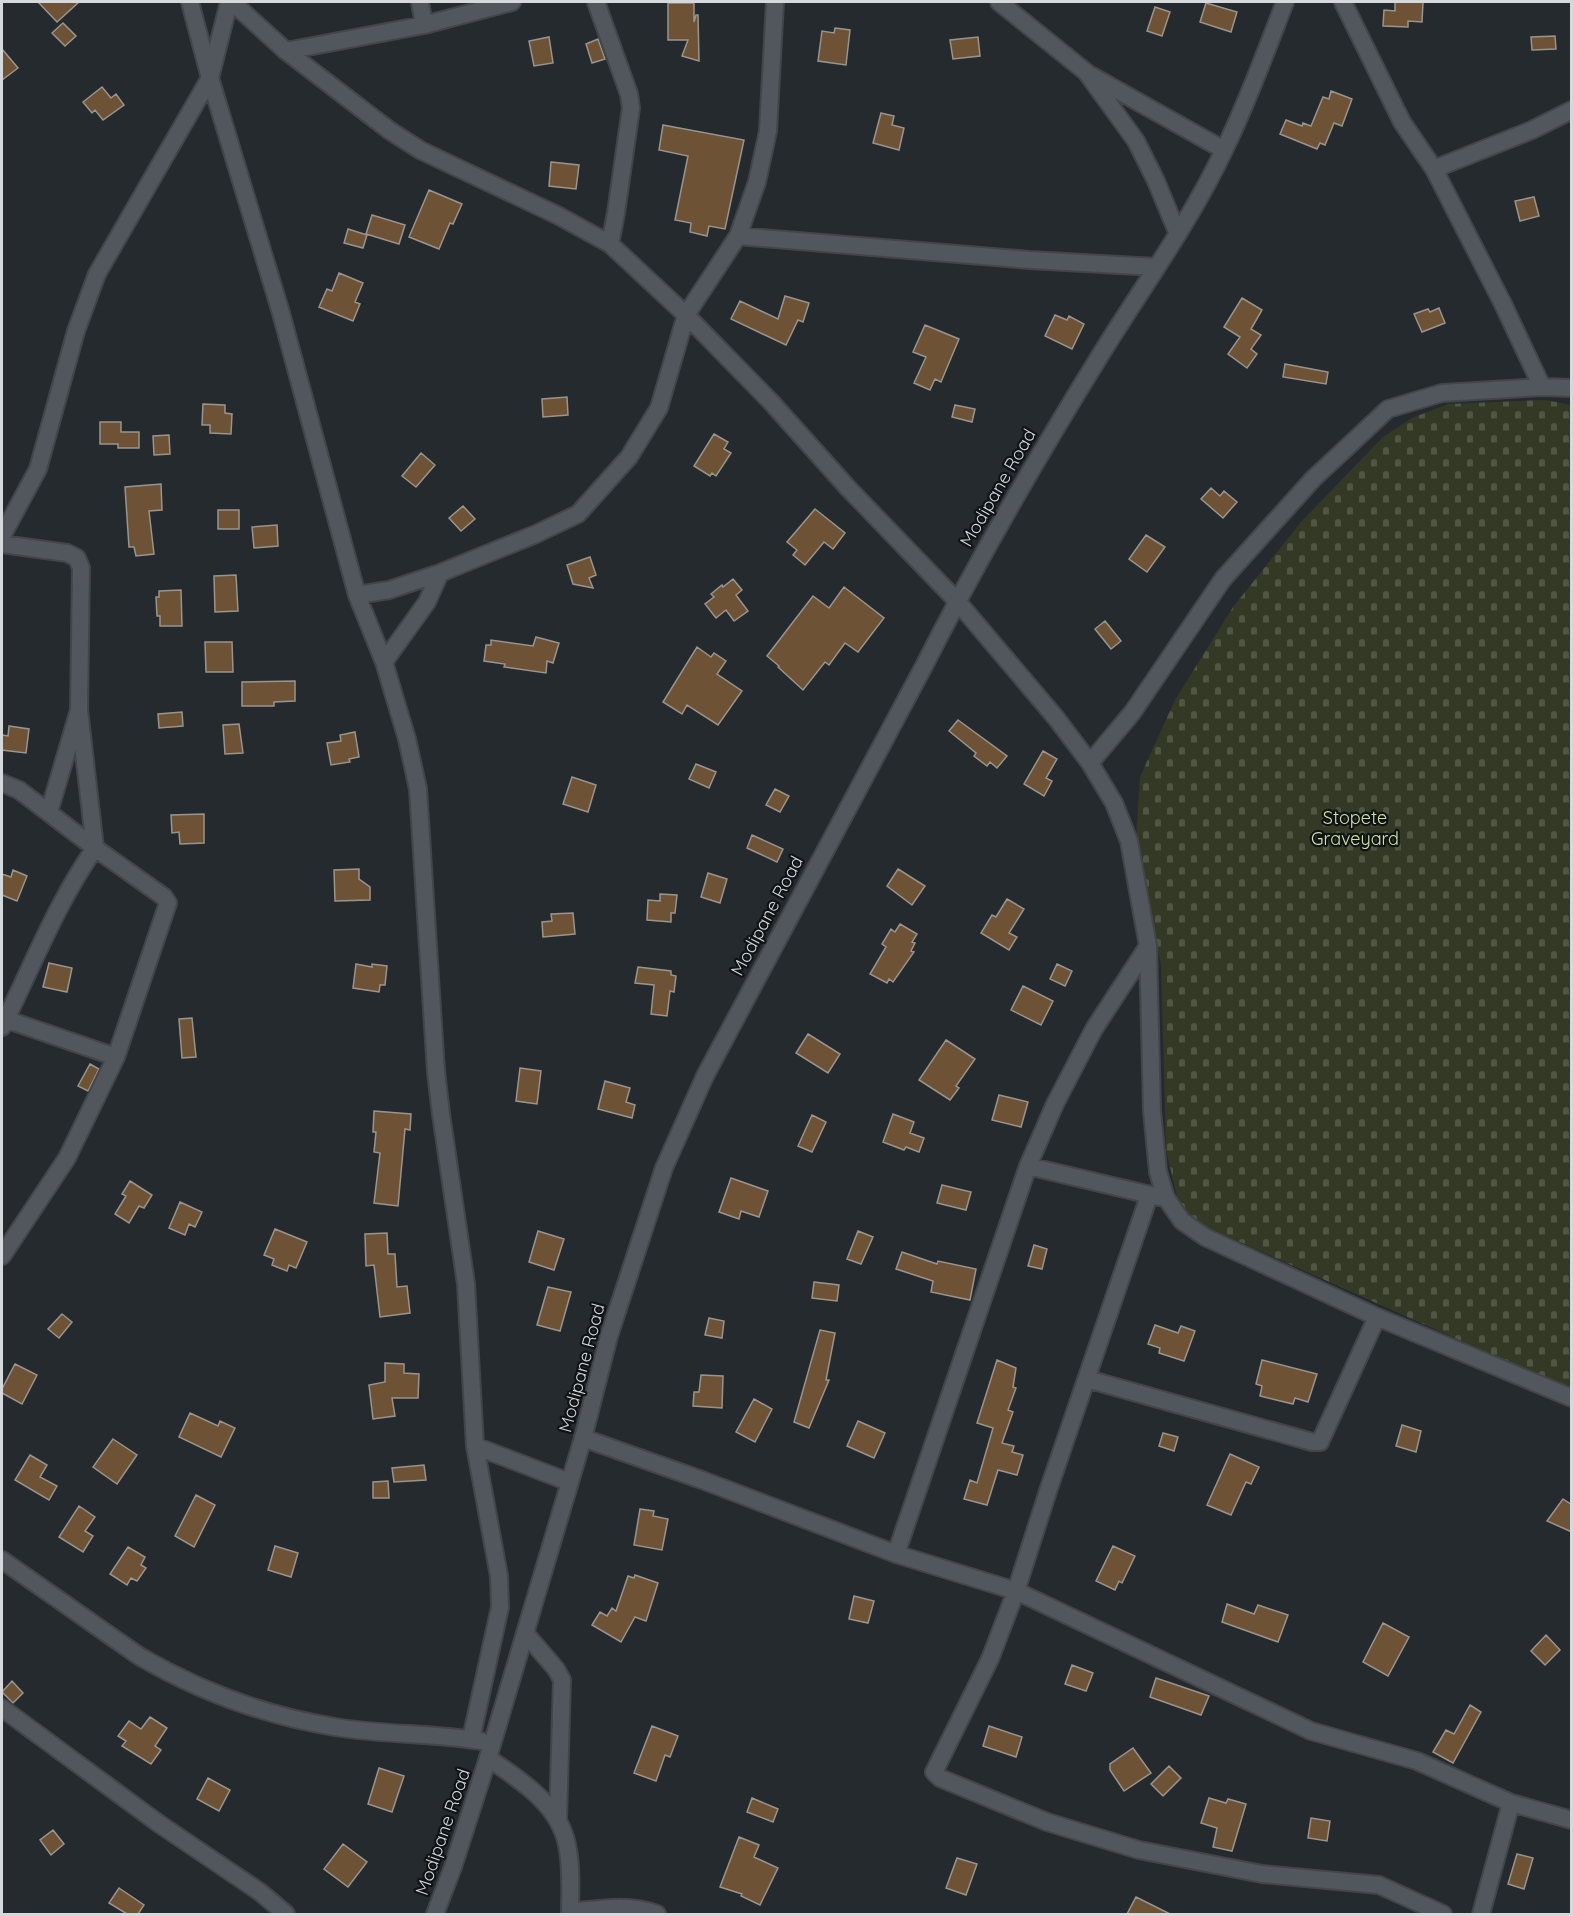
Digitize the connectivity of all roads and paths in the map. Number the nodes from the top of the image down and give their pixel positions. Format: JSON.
{"nodes":[{"id":1,"x":190,"y":2,"type":"edge"},
{"id":2,"x":231,"y":2,"type":"edge"},
{"id":3,"x":420,"y":2,"type":"edge"},
{"id":4,"x":512,"y":2,"type":"edge"},
{"id":5,"x":596,"y":2,"type":"edge"},
{"id":6,"x":775,"y":2,"type":"edge"},
{"id":7,"x":999,"y":2,"type":"edge"},
{"id":8,"x":1285,"y":2,"type":"edge"},
{"id":9,"x":1342,"y":2,"type":"edge"},
{"id":10,"x":424,"y":25,"type":"junction"},
{"id":11,"x":286,"y":51,"type":"junction"},
{"id":12,"x":1086,"y":72,"type":"junction"},
{"id":13,"x":210,"y":78,"type":"junction"},
{"id":14,"x":1572,"y":110,"type":"edge"},
{"id":15,"x":1224,"y":150,"type":"junction"},
{"id":16,"x":1434,"y":169,"type":"junction"},
{"id":17,"x":1178,"y":234,"type":"junction"},
{"id":18,"x":738,"y":236,"type":"junction"},
{"id":19,"x":610,"y":244,"type":"junction"},
{"id":20,"x":1156,"y":267,"type":"junction"},
{"id":21,"x":686,"y":315,"type":"junction"},
{"id":22,"x":1542,"y":387,"type":"junction"},
{"id":23,"x":1572,"y":388,"type":"edge"},
{"id":24,"x":2,"y":536,"type":"edge"},
{"id":25,"x":2,"y":544,"type":"edge"},
{"id":26,"x":440,"y":573,"type":"junction"},
{"id":27,"x":357,"y":594,"type":"junction"},
{"id":28,"x":957,"y":602,"type":"junction"},
{"id":29,"x":384,"y":662,"type":"junction"},
{"id":30,"x":79,"y":710,"type":"junction"},
{"id":31,"x":1090,"y":763,"type":"junction"},
{"id":32,"x":2,"y":783,"type":"edge"},
{"id":33,"x":49,"y":812,"type":"junction"},
{"id":34,"x":95,"y":848,"type":"junction"},
{"id":35,"x":1148,"y":946,"type":"junction"},
{"id":36,"x":4,"y":1023,"type":"edge"},
{"id":37,"x":116,"y":1057,"type":"junction"},
{"id":38,"x":1028,"y":1166,"type":"junction"},
{"id":39,"x":1157,"y":1197,"type":"junction"},
{"id":40,"x":2,"y":1256,"type":"edge"},
{"id":41,"x":1377,"y":1317,"type":"junction"},
{"id":42,"x":1087,"y":1379,"type":"junction"},
{"id":43,"x":1572,"y":1398,"type":"edge"},
{"id":44,"x":583,"y":1438,"type":"junction"},
{"id":45,"x":475,"y":1446,"type":"junction"},
{"id":46,"x":569,"y":1482,"type":"junction"},
{"id":47,"x":896,"y":1554,"type":"junction"},
{"id":48,"x":2,"y":1560,"type":"edge"},
{"id":49,"x":1016,"y":1591,"type":"junction"},
{"id":50,"x":525,"y":1633,"type":"junction"},
{"id":51,"x":2,"y":1708,"type":"edge"},
{"id":52,"x":471,"y":1739,"type":"junction"},
{"id":53,"x":490,"y":1750,"type":"junction"},
{"id":54,"x":1511,"y":1803,"type":"junction"},
{"id":55,"x":558,"y":1819,"type":"junction"},
{"id":56,"x":1572,"y":1820,"type":"edge"},
{"id":57,"x":570,"y":1913,"type":"edge"},
{"id":58,"x":286,"y":1914,"type":"edge"},
{"id":59,"x":435,"y":1914,"type":"edge"},
{"id":60,"x":657,"y":1914,"type":"edge"},
{"id":61,"x":1443,"y":1914,"type":"edge"},
{"id":62,"x":1481,"y":1914,"type":"edge"}],
"edges":[{"from":1,"to":13,"type":"street"},
{"from":2,"to":11,"type":"street"},
{"from":2,"to":13,"type":"street"},
{"from":3,"to":10,"type":"street"},
{"from":4,"to":10,"type":"street"},
{"from":5,"to":19,"type":"street"},
{"from":6,"to":18,"type":"street"},
{"from":7,"to":12,"type":"street"},
{"from":8,"to":15,"type":"street","name":"Modipane Road"},
{"from":9,"to":16,"type":"street"},
{"from":10,"to":11,"type":"street"},
{"from":11,"to":19,"type":"street"},
{"from":12,"to":15,"type":"street"},
{"from":12,"to":17,"type":"street"},
{"from":13,"to":24,"type":"street"},
{"from":13,"to":27,"type":"street"},
{"from":14,"to":16,"type":"street"},
{"from":15,"to":17,"type":"street","name":"Modipane Road"},
{"from":16,"to":22,"type":"street"},
{"from":17,"to":20,"type":"street","name":"Modipane Road"},
{"from":18,"to":20,"type":"street"},
{"from":18,"to":21,"type":"street"},
{"from":19,"to":21,"type":"street"},
{"from":20,"to":28,"type":"street","name":"Modipane Road"},
{"from":21,"to":26,"type":"street"},
{"from":21,"to":28,"type":"street"},
{"from":22,"to":23,"type":"street"},
{"from":22,"to":31,"type":"street"},
{"from":25,"to":30,"type":"street"},
{"from":26,"to":27,"type":"street"},
{"from":26,"to":29,"type":"street"},
{"from":27,"to":29,"type":"street"},
{"from":28,"to":31,"type":"street"},
{"from":28,"to":44,"type":"street","name":"Modipane Road"},
{"from":29,"to":45,"type":"street"},
{"from":30,"to":33,"type":"street"},
{"from":30,"to":34,"type":"street"},
{"from":31,"to":35,"type":"street"},
{"from":32,"to":33,"type":"street"},
{"from":33,"to":34,"type":"street"},
{"from":34,"to":36,"type":"street"},
{"from":34,"to":37,"type":"street"},
{"from":35,"to":38,"type":"street"},
{"from":35,"to":39,"type":"street"},
{"from":36,"to":37,"type":"street"},
{"from":37,"to":40,"type":"street"},
{"from":38,"to":39,"type":"street"},
{"from":38,"to":47,"type":"street"},
{"from":39,"to":41,"type":"street"},
{"from":39,"to":42,"type":"street"},
{"from":41,"to":42,"type":"street"},
{"from":41,"to":43,"type":"street"},
{"from":42,"to":49,"type":"street"},
{"from":44,"to":46,"type":"street","name":"Modipane Road"},
{"from":44,"to":47,"type":"street"},
{"from":45,"to":46,"type":"street"},
{"from":45,"to":52,"type":"street"},
{"from":46,"to":50,"type":"street","name":"Modipane Road"},
{"from":47,"to":49,"type":"street"},
{"from":48,"to":52,"type":"street"},
{"from":49,"to":54,"type":"street"},
{"from":49,"to":61,"type":"street"},
{"from":50,"to":53,"type":"street","name":"Modipane Road"},
{"from":50,"to":55,"type":"street"},
{"from":51,"to":58,"type":"street"},
{"from":52,"to":53,"type":"street"},
{"from":53,"to":55,"type":"street"},
{"from":53,"to":59,"type":"street","name":"Modipane Road"},
{"from":54,"to":56,"type":"street"},
{"from":54,"to":62,"type":"street"},
{"from":55,"to":57,"type":"street"},
{"from":57,"to":60,"type":"street"}]}
